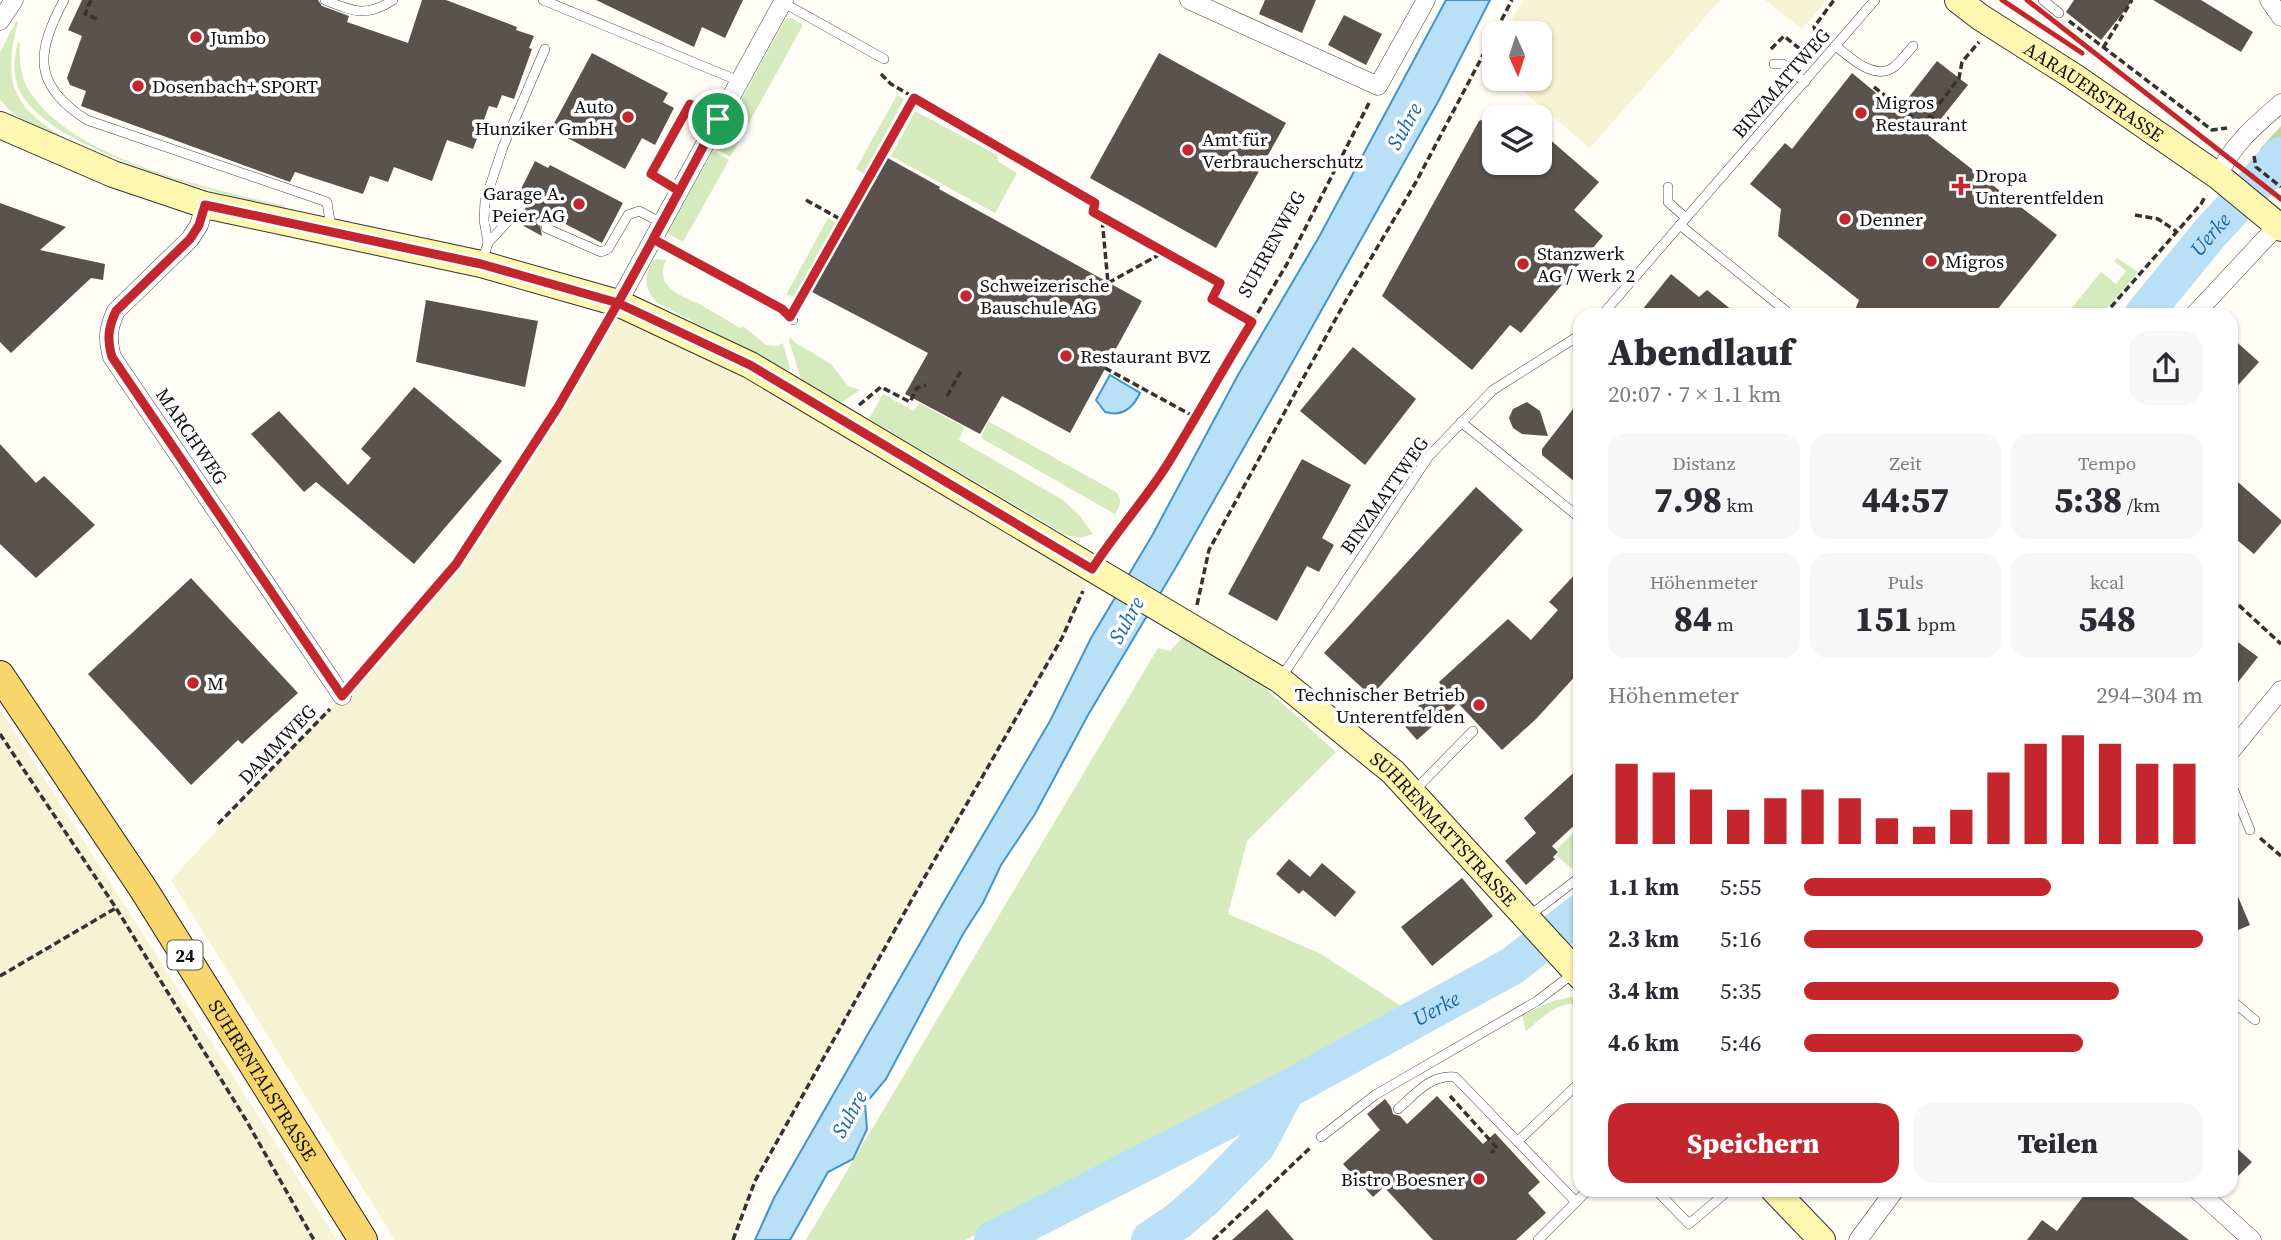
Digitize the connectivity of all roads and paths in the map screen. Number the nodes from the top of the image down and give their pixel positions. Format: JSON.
{"nodes":[{"id":1,"x":64,"y":0,"type":"edge"},
{"id":2,"x":91,"y":0,"type":"edge"},
{"id":3,"x":325,"y":0,"type":"edge"},
{"id":4,"x":393,"y":0,"type":"edge"},
{"id":5,"x":543,"y":0,"type":"edge"},
{"id":6,"x":1189,"y":0,"type":"edge"},
{"id":7,"x":1426,"y":0,"type":"edge"},
{"id":8,"x":1513,"y":0,"type":"edge"},
{"id":9,"x":1834,"y":0,"type":"edge"},
{"id":10,"x":1875,"y":0,"type":"edge"},
{"id":11,"x":1958,"y":0,"type":"edge"},
{"id":12,"x":2043,"y":0,"type":"edge"},
{"id":13,"x":2132,"y":0,"type":"edge"},
{"id":14,"x":2269,"y":0,"type":"edge"},
{"id":15,"x":783,"y":1,"type":"edge"},
{"id":16,"x":2059,"y":13,"type":"joint"},
{"id":17,"x":2281,"y":17,"type":"edge"},
{"id":18,"x":97,"y":19,"type":"dead end"},
{"id":19,"x":1979,"y":42,"type":"dead end"},
{"id":20,"x":1913,"y":46,"type":"dead end"},
{"id":21,"x":1830,"y":48,"type":"junction"},
{"id":22,"x":2103,"y":48,"type":"junction"},
{"id":23,"x":545,"y":50,"type":"dead end"},
{"id":24,"x":1769,"y":52,"type":"dead end"},
{"id":25,"x":884,"y":59,"type":"dead end"},
{"id":26,"x":1774,"y":64,"type":"dead end"},
{"id":27,"x":877,"y":70,"type":"dead end"},
{"id":28,"x":739,"y":81,"type":"junction"},
{"id":29,"x":1805,"y":82,"type":"junction"},
{"id":30,"x":1378,"y":86,"type":"junction"},
{"id":31,"x":914,"y":98,"type":"junction"},
{"id":32,"x":2281,"y":103,"type":"edge"},
{"id":33,"x":1900,"y":108,"type":"dead end"},
{"id":34,"x":1930,"y":116,"type":"junction"},
{"id":35,"x":1949,"y":118,"type":"dead end"},
{"id":36,"x":718,"y":119,"type":"junction"},
{"id":37,"x":0,"y":125,"type":"edge"},
{"id":38,"x":2239,"y":141,"type":"junction"},
{"id":39,"x":2223,"y":180,"type":"junction"},
{"id":40,"x":1668,"y":187,"type":"dead end"},
{"id":41,"x":2281,"y":187,"type":"edge"},
{"id":42,"x":679,"y":191,"type":"junction"},
{"id":43,"x":806,"y":201,"type":"dead end"},
{"id":44,"x":205,"y":205,"type":"junction"},
{"id":45,"x":2135,"y":215,"type":"dead end"},
{"id":46,"x":521,"y":217,"type":"dead end"},
{"id":47,"x":1102,"y":218,"type":"junction"},
{"id":48,"x":844,"y":222,"type":"junction"},
{"id":49,"x":1683,"y":222,"type":"junction"},
{"id":50,"x":2276,"y":224,"type":"edge"},
{"id":51,"x":849,"y":225,"type":"dead end"},
{"id":52,"x":546,"y":228,"type":"dead end"},
{"id":53,"x":657,"y":231,"type":"junction"},
{"id":54,"x":2176,"y":231,"type":"junction"},
{"id":55,"x":332,"y":234,"type":"junction"},
{"id":56,"x":1164,"y":252,"type":"junction"},
{"id":57,"x":485,"y":254,"type":"junction"},
{"id":58,"x":618,"y":303,"type":"junction"},
{"id":59,"x":1608,"y":308,"type":"edge"},
{"id":60,"x":1783,"y":308,"type":"edge"},
{"id":61,"x":2110,"y":308,"type":"edge"},
{"id":62,"x":2200,"y":308,"type":"edge"},
{"id":63,"x":792,"y":318,"type":"joint"},
{"id":64,"x":1252,"y":322,"type":"junction"},
{"id":65,"x":1573,"y":339,"type":"edge"},
{"id":66,"x":1105,"y":368,"type":"dead end"},
{"id":67,"x":961,"y":371,"type":"dead end"},
{"id":68,"x":926,"y":385,"type":"dead end"},
{"id":69,"x":885,"y":389,"type":"dead end"},
{"id":70,"x":947,"y":396,"type":"dead end"},
{"id":71,"x":1195,"y":417,"type":"junction"},
{"id":72,"x":1461,"y":422,"type":"junction"},
{"id":73,"x":1141,"y":502,"type":"joint"},
{"id":74,"x":1573,"y":512,"type":"edge"},
{"id":75,"x":1100,"y":574,"type":"junction"},
{"id":76,"x":2238,"y":604,"type":"edge"},
{"id":77,"x":1181,"y":622,"type":"junction"},
{"id":78,"x":2281,"y":644,"type":"edge"},
{"id":79,"x":0,"y":675,"type":"edge"},
{"id":80,"x":1280,"y":680,"type":"junction"},
{"id":81,"x":2281,"y":690,"type":"edge"},
{"id":82,"x":342,"y":696,"type":"junction"},
{"id":83,"x":1473,"y":731,"type":"dead end"},
{"id":84,"x":0,"y":734,"type":"edge"},
{"id":85,"x":2238,"y":742,"type":"edge"},
{"id":86,"x":1412,"y":793,"type":"junction"},
{"id":87,"x":2238,"y":801,"type":"edge"},
{"id":88,"x":218,"y":824,"type":"dead end"},
{"id":89,"x":2250,"y":830,"type":"joint"},
{"id":90,"x":2281,"y":856,"type":"edge"},
{"id":91,"x":1573,"y":883,"type":"edge"},
{"id":92,"x":116,"y":908,"type":"junction"},
{"id":93,"x":1530,"y":922,"type":"junction"},
{"id":94,"x":1573,"y":967,"type":"edge"},
{"id":95,"x":1573,"y":972,"type":"edge"},
{"id":96,"x":0,"y":976,"type":"edge"},
{"id":97,"x":2238,"y":1006,"type":"edge"},
{"id":98,"x":2255,"y":1020,"type":"dead end"},
{"id":99,"x":1573,"y":1089,"type":"edge"},
{"id":100,"x":1398,"y":1109,"type":"dead end"},
{"id":101,"x":1321,"y":1137,"type":"joint"},
{"id":102,"x":1518,"y":1141,"type":"junction"},
{"id":103,"x":1581,"y":1197,"type":"edge"},
{"id":104,"x":1663,"y":1197,"type":"edge"},
{"id":105,"x":1721,"y":1197,"type":"edge"},
{"id":106,"x":1781,"y":1197,"type":"edge"},
{"id":107,"x":1890,"y":1197,"type":"edge"},
{"id":108,"x":2205,"y":1197,"type":"edge"},
{"id":109,"x":1576,"y":1202,"type":"junction"},
{"id":110,"x":314,"y":1240,"type":"edge"},
{"id":111,"x":363,"y":1240,"type":"edge"},
{"id":112,"x":733,"y":1240,"type":"edge"},
{"id":113,"x":1213,"y":1240,"type":"edge"},
{"id":114,"x":1538,"y":1240,"type":"edge"},
{"id":115,"x":1822,"y":1240,"type":"edge"},
{"id":116,"x":1858,"y":1240,"type":"edge"},
{"id":117,"x":2252,"y":1240,"type":"edge"}],
"edges":[{"from":1,"to":55,"type":"lane"},
{"from":2,"to":18,"type":"path"},
{"from":3,"to":4,"type":"lane"},
{"from":5,"to":28,"type":"lane"},
{"from":6,"to":30,"type":"street"},
{"from":7,"to":30,"type":"street"},
{"from":8,"to":77,"type":"path"},
{"from":9,"to":21,"type":"path"},
{"from":10,"to":21,"type":"lane","name":"BINZMATTWEG"},
{"from":11,"to":39,"type":"street","name":"AARAUERSTRASSE"},
{"from":12,"to":16,"type":"lane"},
{"from":13,"to":22,"type":"path"},
{"from":14,"to":17,"type":"street"},
{"from":15,"to":25,"type":"lane"},
{"from":15,"to":28,"type":"street"},
{"from":16,"to":22,"type":"path"},
{"from":19,"to":34,"type":"path"},
{"from":20,"to":21,"type":"lane"},
{"from":21,"to":24,"type":"path"},
{"from":21,"to":29,"type":"lane","name":"BINZMATTWEG"},
{"from":22,"to":38,"type":"path"},
{"from":23,"to":57,"type":"lane"},
{"from":26,"to":29,"type":"lane"},
{"from":27,"to":31,"type":"path"},
{"from":28,"to":36,"type":"street"},
{"from":29,"to":49,"type":"lane","name":"BINZMATTWEG"},
{"from":30,"to":64,"type":"path","name":"SUHRENWEG"},
{"from":31,"to":47,"type":"path"},
{"from":31,"to":48,"type":"path"},
{"from":32,"to":38,"type":"street"},
{"from":33,"to":34,"type":"path"},
{"from":34,"to":35,"type":"path"},
{"from":36,"to":42,"type":"street"},
{"from":36,"to":42,"type":"lane"},
{"from":37,"to":44,"type":"street","name":"SUHRENMATTSTRASSE"},
{"from":38,"to":39,"type":"street"},
{"from":38,"to":41,"type":"path"},
{"from":39,"to":50,"type":"street","name":"AARAUERSTRASSE"},
{"from":39,"to":54,"type":"path"},
{"from":40,"to":49,"type":"lane"},
{"from":42,"to":53,"type":"street"},
{"from":43,"to":48,"type":"path"},
{"from":44,"to":55,"type":"street","name":"SUHRENMATTSTRASSE"},
{"from":44,"to":82,"type":"street","name":"MARCHWEG"},
{"from":45,"to":54,"type":"path"},
{"from":46,"to":57,"type":"lane"},
{"from":47,"to":56,"type":"path"},
{"from":47,"to":56,"type":"path"},
{"from":48,"to":51,"type":"path"},
{"from":48,"to":63,"type":"path"},
{"from":49,"to":59,"type":"lane","name":"BINZMATTWEG"},
{"from":49,"to":60,"type":"lane"},
{"from":50,"to":62,"type":"street"},
{"from":52,"to":53,"type":"lane"},
{"from":53,"to":58,"type":"street"},
{"from":53,"to":63,"type":"lane"},
{"from":54,"to":61,"type":"path"},
{"from":55,"to":57,"type":"street","name":"SUHRENMATTSTRASSE"},
{"from":56,"to":64,"type":"path"},
{"from":57,"to":58,"type":"street","name":"SUHRENMATTSTRASSE"},
{"from":58,"to":75,"type":"street","name":"SUHRENMATTSTRASSE"},
{"from":58,"to":82,"type":"path","name":"DAMMWEG"},
{"from":64,"to":71,"type":"path","name":"SUHRENWEG"},
{"from":65,"to":72,"type":"lane","name":"BINZMATTWEG"},
{"from":66,"to":71,"type":"path"},
{"from":67,"to":70,"type":"path"},
{"from":68,"to":69,"type":"path"},
{"from":71,"to":73,"type":"path","name":"SUHRENWEG"},
{"from":72,"to":74,"type":"lane"},
{"from":72,"to":80,"type":"lane","name":"BINZMATTWEG"},
{"from":73,"to":75,"type":"lane"},
{"from":75,"to":77,"type":"street","name":"SUHRENMATTSTRASSE"},
{"from":75,"to":112,"type":"path"},
{"from":76,"to":78,"type":"path"},
{"from":77,"to":80,"type":"street","name":"SUHRENMATTSTRASSE"},
{"from":79,"to":111,"type":"main road","name":"SUHRENTALSTRASSE","number":"24"},
{"from":80,"to":86,"type":"street","name":"SUHRENMATTSTRASSE"},
{"from":81,"to":85,"type":"street"},
{"from":82,"to":88,"type":"path","name":"DAMMWEG"},
{"from":83,"to":86,"type":"lane"},
{"from":84,"to":92,"type":"path"},
{"from":86,"to":93,"type":"street","name":"SUHRENMATTSTRASSE"},
{"from":87,"to":89,"type":"lane"},
{"from":89,"to":90,"type":"path"},
{"from":91,"to":93,"type":"lane"},
{"from":92,"to":96,"type":"path"},
{"from":92,"to":110,"type":"path"},
{"from":93,"to":94,"type":"street","name":"SUHRENMATTSTRASSE"},
{"from":95,"to":101,"type":"lane"},
{"from":97,"to":98,"type":"lane"},
{"from":99,"to":102,"type":"lane"},
{"from":100,"to":102,"type":"lane"},
{"from":101,"to":113,"type":"path"},
{"from":102,"to":109,"type":"lane"},
{"from":103,"to":109,"type":"lane"},
{"from":104,"to":105,"type":"lane"},
{"from":106,"to":115,"type":"street"},
{"from":107,"to":116,"type":"street"},
{"from":108,"to":117,"type":"street"},
{"from":109,"to":114,"type":"lane"}]}
